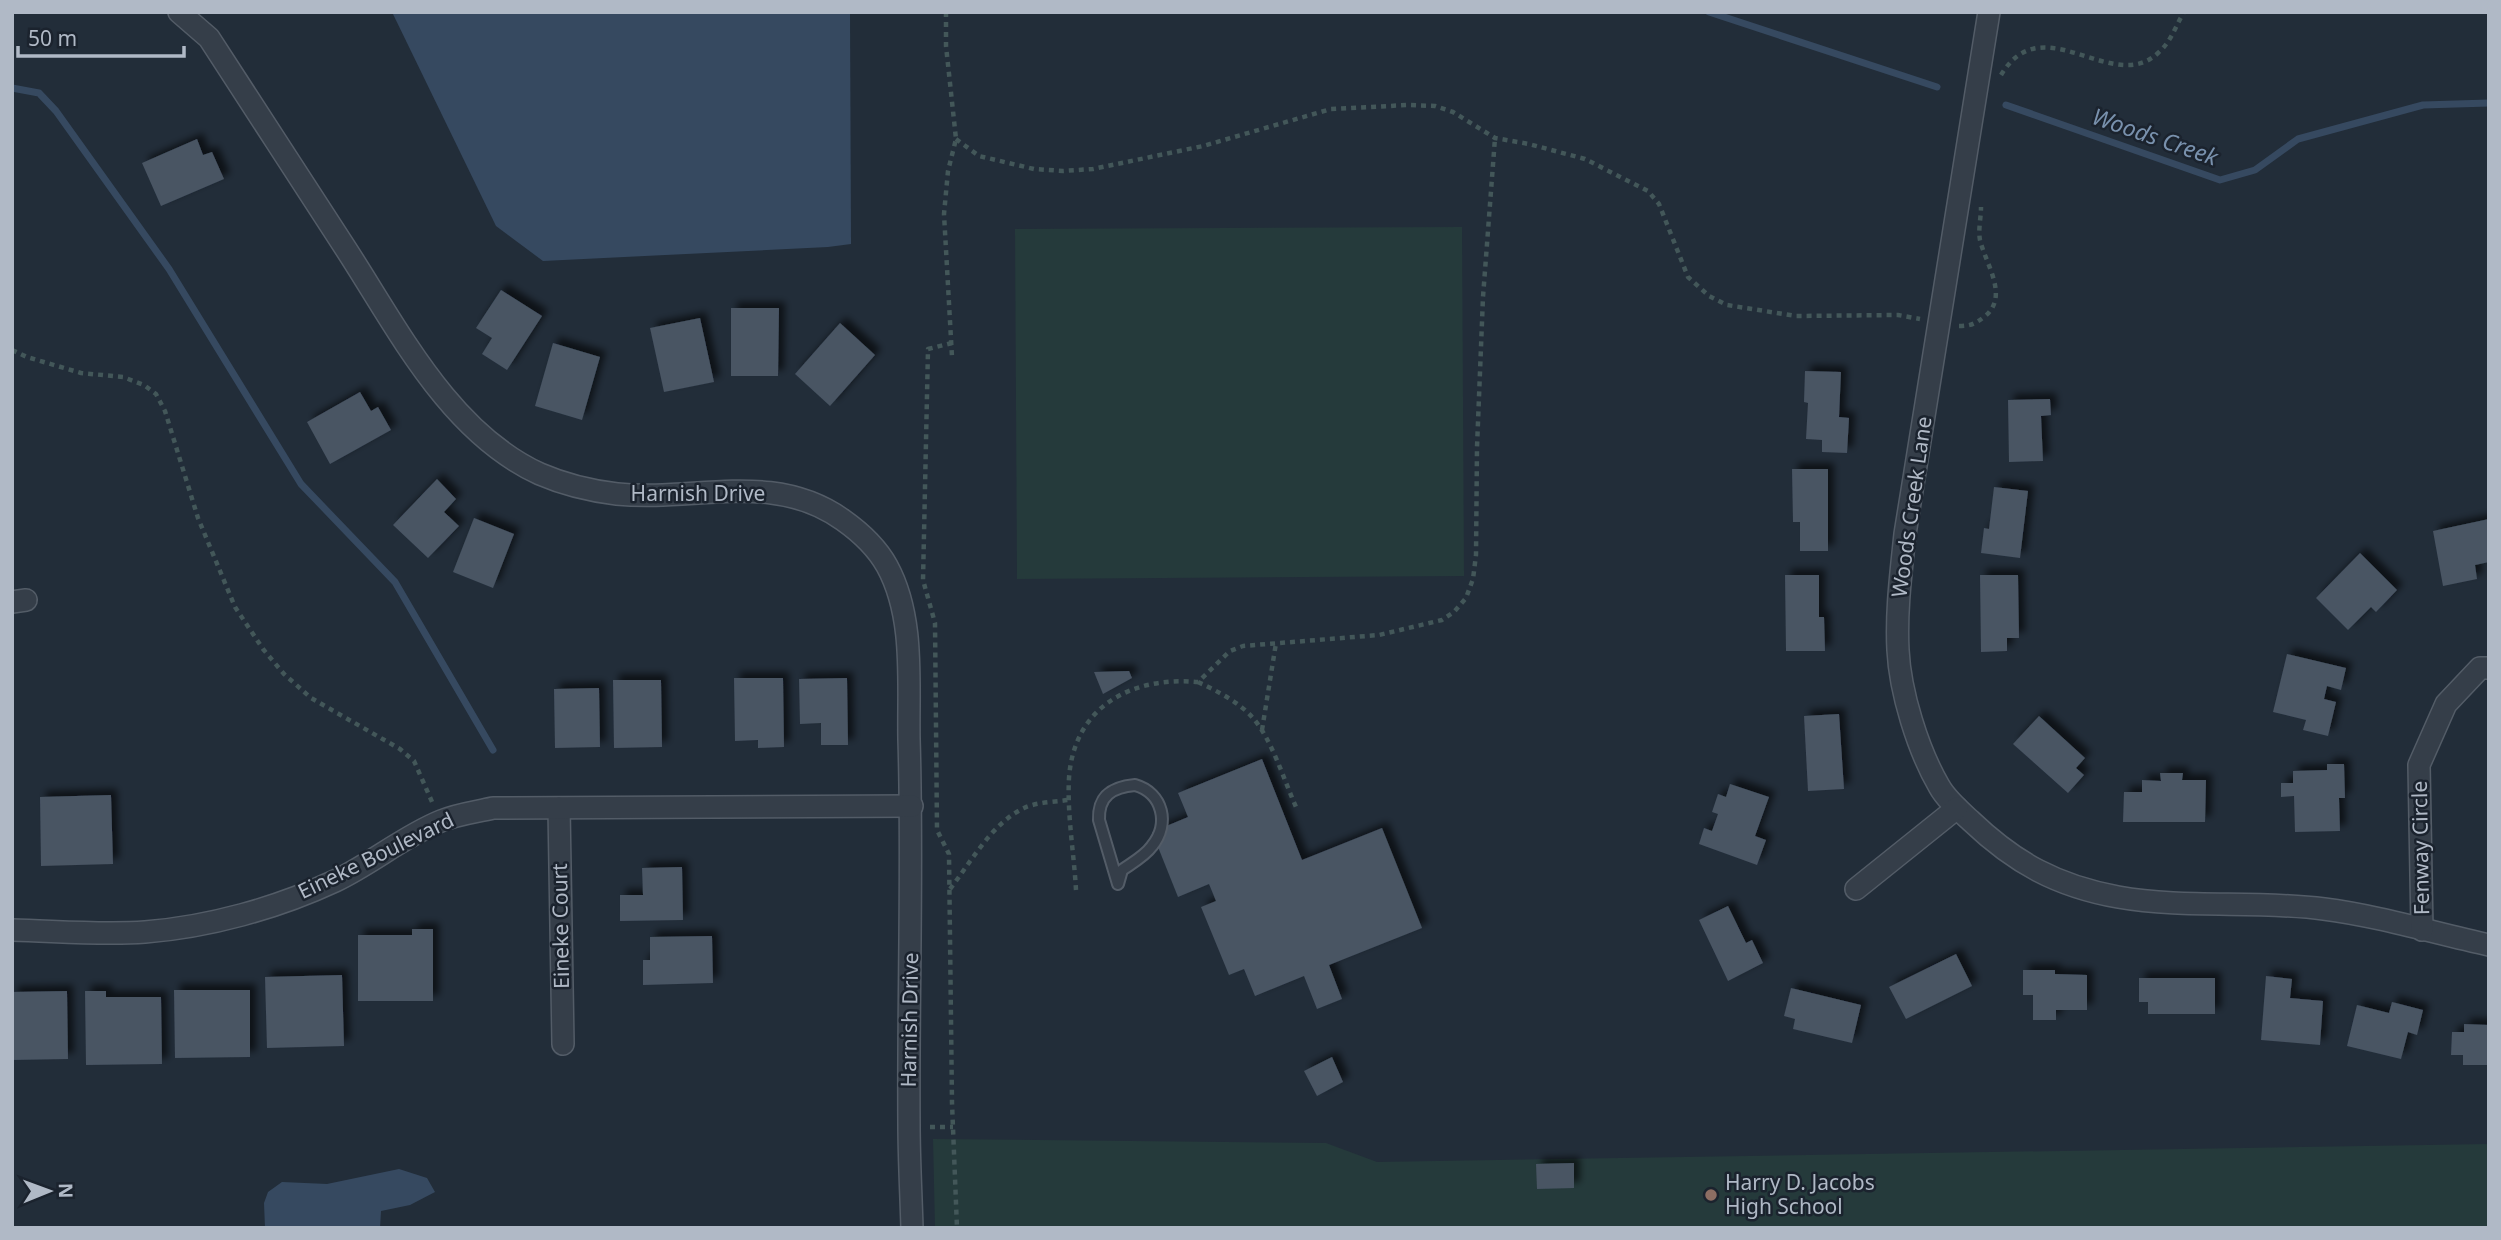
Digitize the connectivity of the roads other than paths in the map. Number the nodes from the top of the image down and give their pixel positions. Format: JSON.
{"nodes":[{"id":1,"x":179,"y":12,"type":"edge"},
{"id":2,"x":1989,"y":12,"type":"edge"},
{"id":3,"x":2489,"y":668,"type":"edge"},
{"id":4,"x":912,"y":806,"type":"junction"},
{"id":5,"x":559,"y":808,"type":"junction"},
{"id":6,"x":1957,"y":808,"type":"junction"},
{"id":7,"x":1118,"y":884,"type":"joint"},
{"id":8,"x":1856,"y":889,"type":"dead end"},
{"id":9,"x":12,"y":930,"type":"edge"},
{"id":10,"x":2422,"y":930,"type":"junction"},
{"id":11,"x":2489,"y":945,"type":"edge"},
{"id":12,"x":563,"y":1044,"type":"dead end"},
{"id":13,"x":912,"y":1228,"type":"edge"}],
"edges":[{"from":1,"to":4,"type":"street","name":"Harnish Drive"},
{"from":2,"to":6,"type":"street","name":"Woods Creek Lane"},
{"from":3,"to":10,"type":"street","name":"Fenway Circle"},
{"from":4,"to":5,"type":"street","name":"Eineke Boulevard"},
{"from":4,"to":13,"type":"street","name":"Harnish Drive"},
{"from":5,"to":9,"type":"street","name":"Eineke Boulevard"},
{"from":5,"to":12,"type":"street","name":"Eineke Court"},
{"from":6,"to":8,"type":"street"},
{"from":6,"to":10,"type":"street","name":"Woods Creek Lane"},
{"from":7,"to":7,"type":"lane"},
{"from":10,"to":11,"type":"street","name":"Woods Creek Lane"}]}
